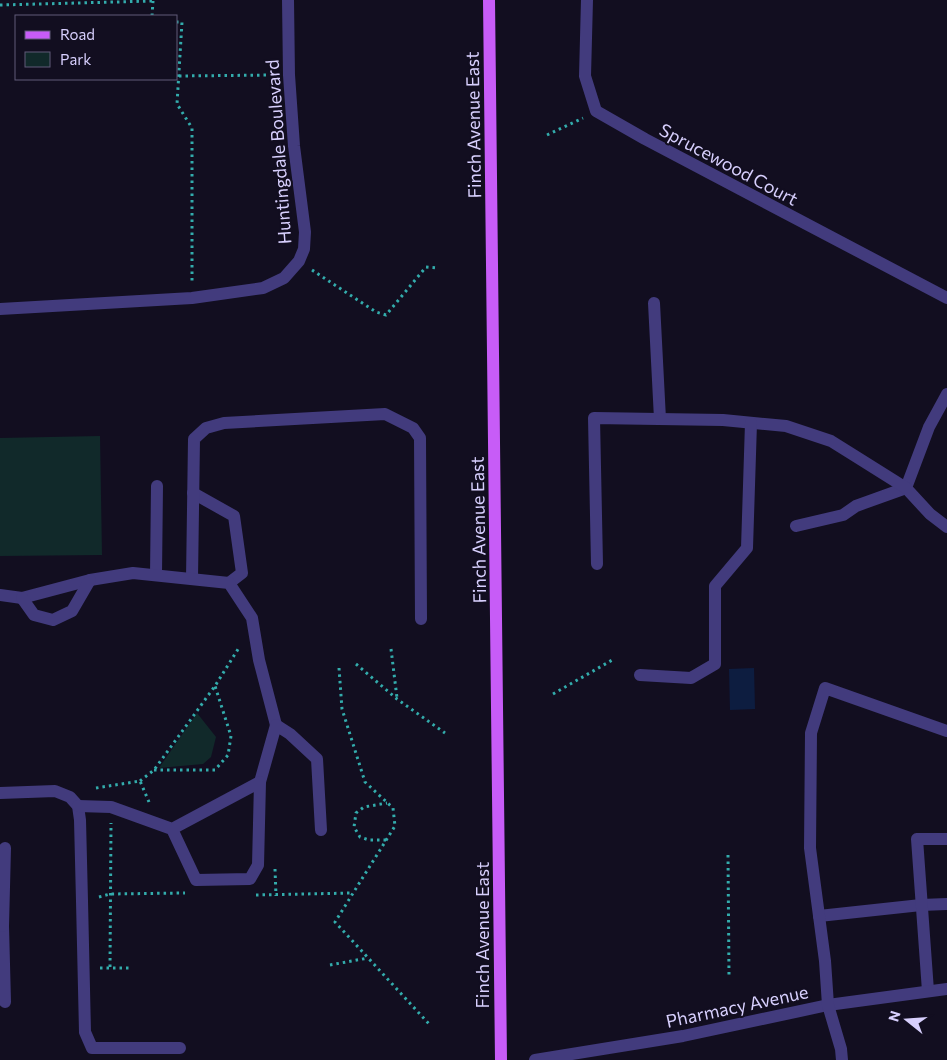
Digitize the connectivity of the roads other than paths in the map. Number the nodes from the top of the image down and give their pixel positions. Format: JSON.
{"nodes":[{"id":1,"x":288,"y":0,"type":"edge"},
{"id":2,"x":489,"y":0,"type":"edge"},
{"id":3,"x":587,"y":0,"type":"edge"},
{"id":4,"x":947,"y":298,"type":"edge"},
{"id":5,"x":654,"y":303,"type":"dead end"},
{"id":6,"x":0,"y":309,"type":"edge"},
{"id":7,"x":947,"y":394,"type":"edge"},
{"id":8,"x":660,"y":419,"type":"junction"},
{"id":9,"x":750,"y":423,"type":"junction"},
{"id":10,"x":157,"y":486,"type":"dead end"},
{"id":11,"x":906,"y":488,"type":"junction"},
{"id":12,"x":193,"y":493,"type":"junction"},
{"id":13,"x":796,"y":526,"type":"dead end"},
{"id":14,"x":947,"y":527,"type":"edge"},
{"id":15,"x":598,"y":564,"type":"dead end"},
{"id":16,"x":156,"y":575,"type":"junction"},
{"id":17,"x":192,"y":579,"type":"junction"},
{"id":18,"x":90,"y":580,"type":"junction"},
{"id":19,"x":229,"y":583,"type":"junction"},
{"id":20,"x":0,"y":595,"type":"edge"},
{"id":21,"x":22,"y":598,"type":"junction"},
{"id":22,"x":421,"y":619,"type":"dead end"},
{"id":23,"x":640,"y":675,"type":"dead end"},
{"id":24,"x":276,"y":725,"type":"junction"},
{"id":25,"x":947,"y":731,"type":"edge"},
{"id":26,"x":260,"y":782,"type":"junction"},
{"id":27,"x":0,"y":793,"type":"edge"},
{"id":28,"x":78,"y":806,"type":"junction"},
{"id":29,"x":172,"y":829,"type":"junction"},
{"id":30,"x":321,"y":830,"type":"dead end"},
{"id":31,"x":947,"y":839,"type":"edge"},
{"id":32,"x":5,"y":848,"type":"dead end"},
{"id":33,"x":947,"y":904,"type":"edge"},
{"id":34,"x":921,"y":905,"type":"junction"},
{"id":35,"x":819,"y":916,"type":"junction"},
{"id":36,"x":2,"y":926,"type":"edge"},
{"id":37,"x":947,"y":989,"type":"edge"},
{"id":38,"x":928,"y":991,"type":"junction"},
{"id":39,"x":5,"y":1002,"type":"dead end"},
{"id":40,"x":828,"y":1005,"type":"junction"},
{"id":41,"x":180,"y":1048,"type":"dead end"},
{"id":42,"x":501,"y":1060,"type":"edge"},
{"id":43,"x":535,"y":1060,"type":"edge"},
{"id":44,"x":842,"y":1060,"type":"edge"}],
"edges":[{"from":1,"to":6,"type":"street","name":"Huntingdale Boulevard"},
{"from":2,"to":42,"type":"main road","name":"Finch Avenue East"},
{"from":3,"to":4,"type":"street","name":"Sprucewood Court"},
{"from":5,"to":8,"type":"street"},
{"from":7,"to":11,"type":"street"},
{"from":8,"to":9,"type":"street"},
{"from":8,"to":15,"type":"street"},
{"from":9,"to":11,"type":"street"},
{"from":9,"to":23,"type":"street"},
{"from":10,"to":16,"type":"street"},
{"from":11,"to":13,"type":"street"},
{"from":11,"to":14,"type":"street"},
{"from":12,"to":17,"type":"street"},
{"from":12,"to":19,"type":"street"},
{"from":12,"to":22,"type":"street"},
{"from":16,"to":17,"type":"street"},
{"from":16,"to":18,"type":"street"},
{"from":17,"to":19,"type":"street"},
{"from":18,"to":21,"type":"street"},
{"from":18,"to":21,"type":"street"},
{"from":19,"to":24,"type":"street"},
{"from":20,"to":21,"type":"street"},
{"from":24,"to":26,"type":"street"},
{"from":24,"to":30,"type":"street"},
{"from":25,"to":35,"type":"street"},
{"from":26,"to":29,"type":"street"},
{"from":26,"to":29,"type":"street"},
{"from":27,"to":28,"type":"street"},
{"from":28,"to":29,"type":"street"},
{"from":28,"to":41,"type":"street"},
{"from":31,"to":34,"type":"street"},
{"from":32,"to":36,"type":"street"},
{"from":33,"to":34,"type":"street"},
{"from":34,"to":35,"type":"street"},
{"from":34,"to":38,"type":"street"},
{"from":35,"to":40,"type":"street"},
{"from":36,"to":39,"type":"street"},
{"from":37,"to":38,"type":"street","name":"Pharmacy Avenue"},
{"from":38,"to":40,"type":"street","name":"Pharmacy Avenue"},
{"from":40,"to":43,"type":"street","name":"Pharmacy Avenue"},
{"from":40,"to":44,"type":"street"}]}
